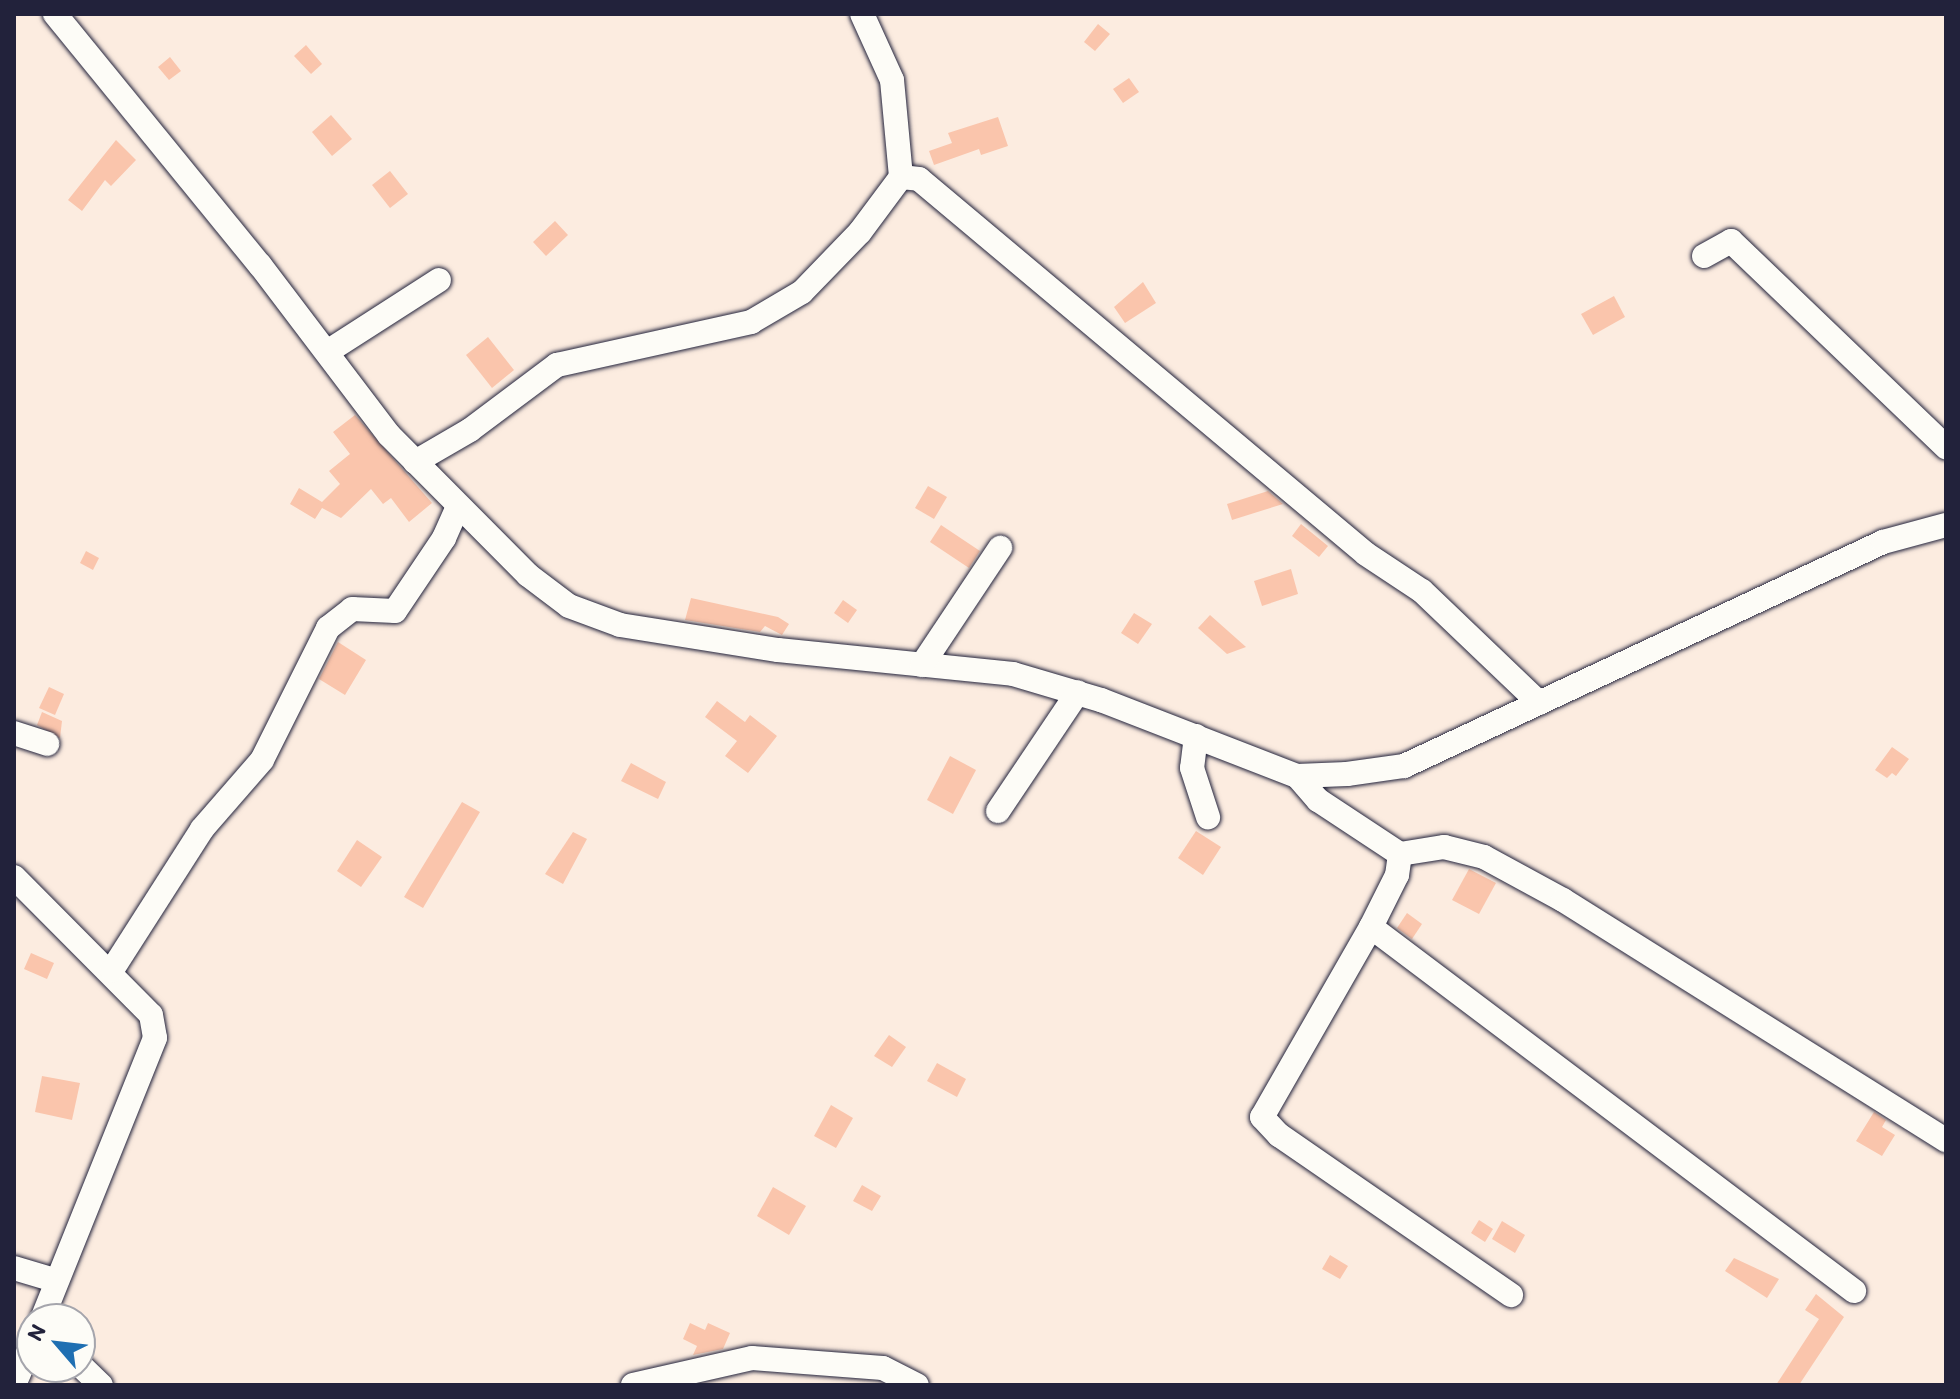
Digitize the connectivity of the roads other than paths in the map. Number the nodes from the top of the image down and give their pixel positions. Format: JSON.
{"nodes":[{"id":1,"x":55,"y":14,"type":"edge"},
{"id":2,"x":862,"y":14,"type":"edge"},
{"id":3,"x":901,"y":177,"type":"junction"},
{"id":4,"x":1704,"y":256,"type":"dead end"},
{"id":5,"x":439,"y":280,"type":"dead end"},
{"id":6,"x":327,"y":352,"type":"junction"},
{"id":7,"x":1946,"y":447,"type":"edge"},
{"id":8,"x":415,"y":462,"type":"junction"},
{"id":9,"x":458,"y":507,"type":"junction"},
{"id":10,"x":1946,"y":525,"type":"edge"},
{"id":11,"x":1000,"y":548,"type":"dead end"},
{"id":12,"x":922,"y":665,"type":"junction"},
{"id":13,"x":1078,"y":692,"type":"junction"},
{"id":14,"x":1539,"y":703,"type":"junction"},
{"id":15,"x":14,"y":733,"type":"edge"},
{"id":16,"x":1196,"y":736,"type":"junction"},
{"id":17,"x":47,"y":744,"type":"dead end"},
{"id":18,"x":1297,"y":776,"type":"junction"},
{"id":19,"x":998,"y":811,"type":"dead end"},
{"id":20,"x":1208,"y":817,"type":"dead end"},
{"id":21,"x":1400,"y":854,"type":"junction"},
{"id":22,"x":14,"y":877,"type":"edge"},
{"id":23,"x":1371,"y":927,"type":"junction"},
{"id":24,"x":112,"y":970,"type":"junction"},
{"id":25,"x":1946,"y":1140,"type":"edge"},
{"id":26,"x":14,"y":1268,"type":"edge"},
{"id":27,"x":54,"y":1280,"type":"junction"},
{"id":28,"x":1854,"y":1291,"type":"dead end"},
{"id":29,"x":1511,"y":1295,"type":"dead end"},
{"id":30,"x":47,"y":1303,"type":"edge"},
{"id":31,"x":633,"y":1385,"type":"edge"},
{"id":32,"x":917,"y":1385,"type":"edge"}],
"edges":[{"from":1,"to":6,"type":"street"},
{"from":2,"to":3,"type":"street"},
{"from":3,"to":8,"type":"street"},
{"from":3,"to":14,"type":"street"},
{"from":4,"to":7,"type":"street"},
{"from":5,"to":6,"type":"street"},
{"from":6,"to":8,"type":"street"},
{"from":8,"to":9,"type":"street"},
{"from":9,"to":12,"type":"street"},
{"from":9,"to":24,"type":"street"},
{"from":10,"to":14,"type":"street"},
{"from":11,"to":12,"type":"street"},
{"from":12,"to":13,"type":"street"},
{"from":13,"to":16,"type":"street"},
{"from":13,"to":19,"type":"street"},
{"from":14,"to":18,"type":"street"},
{"from":15,"to":17,"type":"street"},
{"from":16,"to":18,"type":"street"},
{"from":16,"to":20,"type":"street"},
{"from":18,"to":21,"type":"street"},
{"from":21,"to":23,"type":"street"},
{"from":21,"to":25,"type":"street"},
{"from":22,"to":24,"type":"street"},
{"from":23,"to":28,"type":"street"},
{"from":23,"to":29,"type":"street"},
{"from":24,"to":27,"type":"street"},
{"from":26,"to":27,"type":"street"},
{"from":27,"to":30,"type":"street"},
{"from":31,"to":32,"type":"street"}]}
